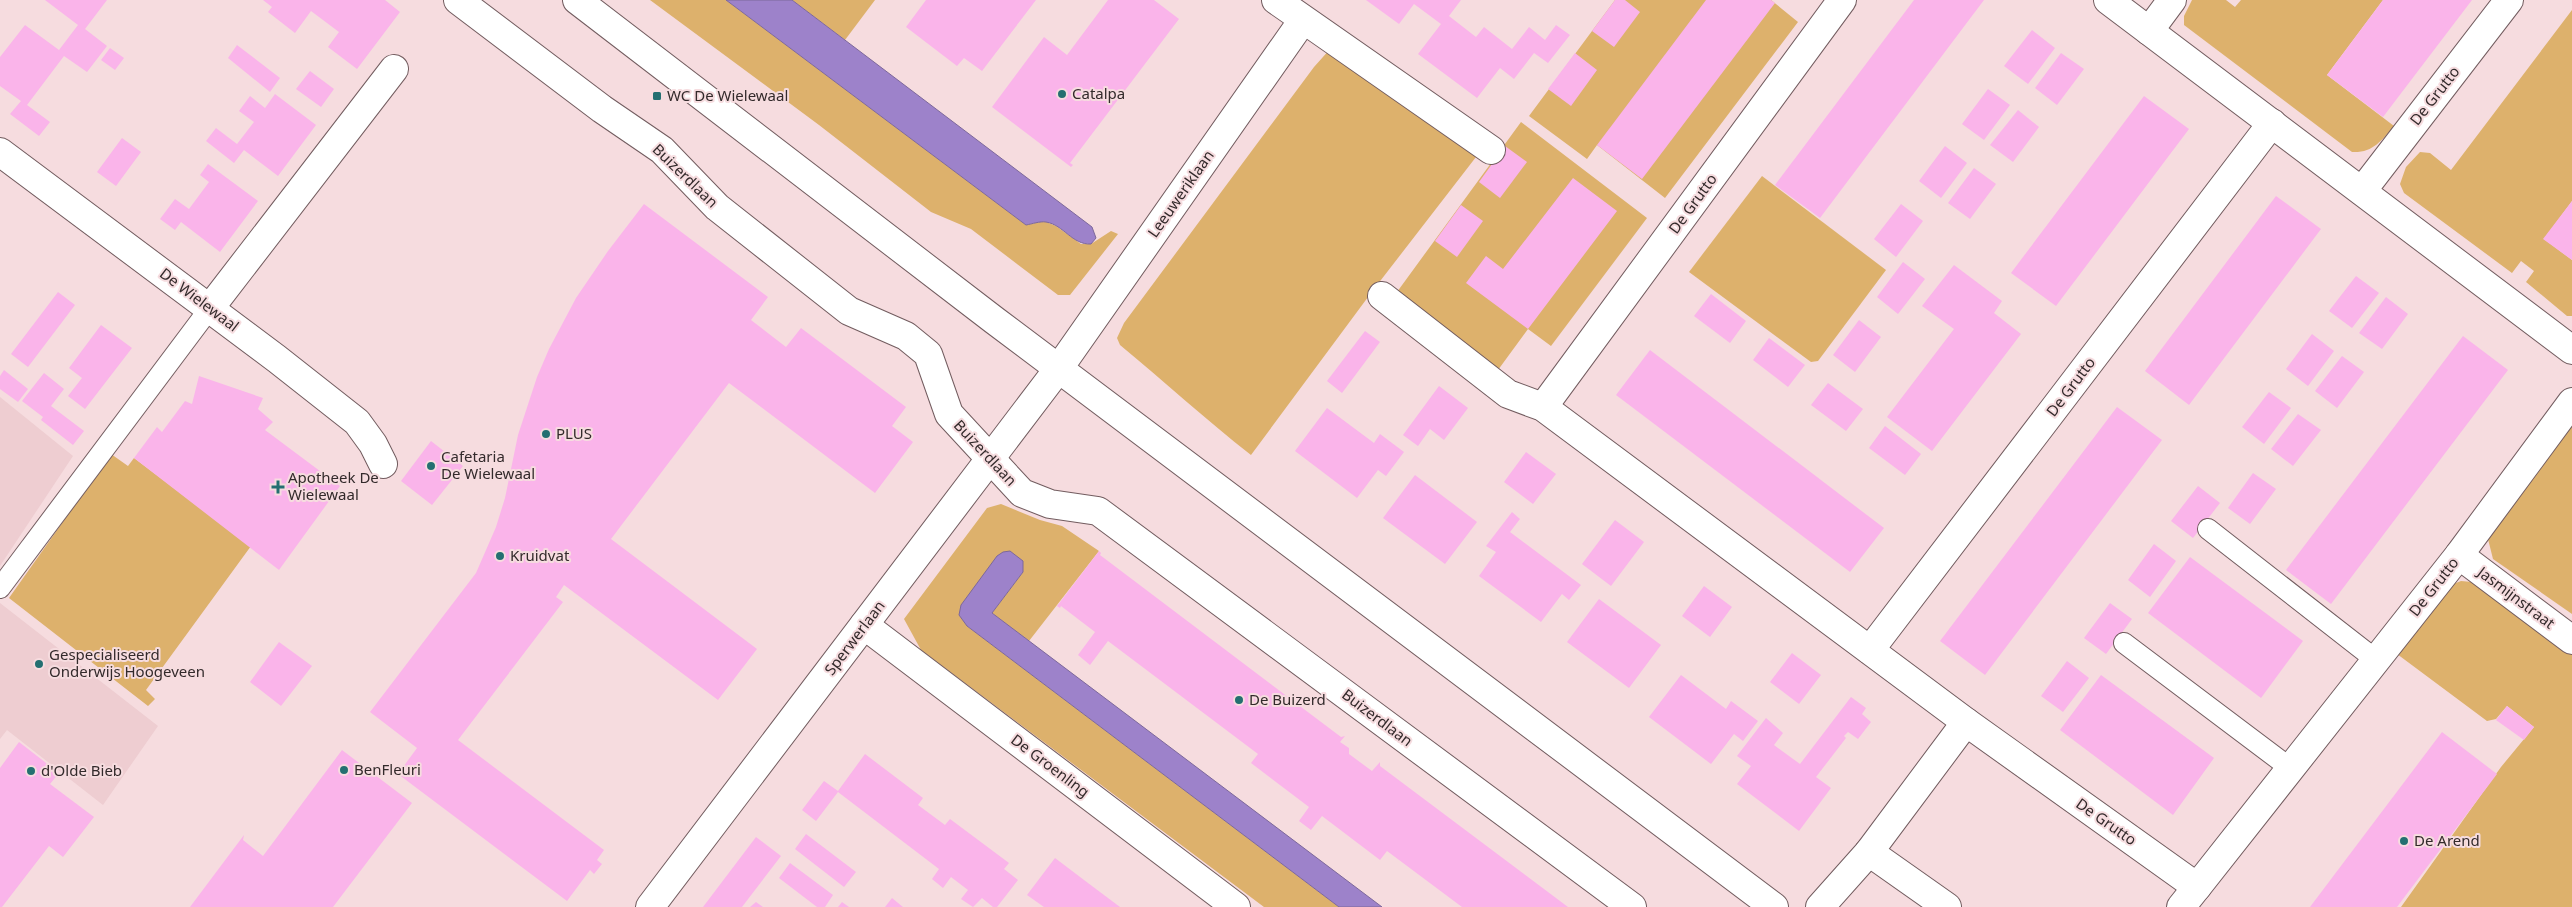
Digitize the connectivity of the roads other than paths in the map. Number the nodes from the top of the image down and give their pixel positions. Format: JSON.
{"nodes":[{"id":1,"x":458,"y":0,"type":"edge"},
{"id":2,"x":577,"y":0,"type":"edge"},
{"id":3,"x":1276,"y":0,"type":"edge"},
{"id":4,"x":1842,"y":0,"type":"edge"},
{"id":5,"x":2108,"y":0,"type":"edge"},
{"id":6,"x":2172,"y":0,"type":"edge"},
{"id":7,"x":2509,"y":0,"type":"edge"},
{"id":8,"x":1303,"y":20,"type":"junction"},
{"id":9,"x":2148,"y":30,"type":"junction"},
{"id":10,"x":394,"y":69,"type":"dead end"},
{"id":11,"x":2272,"y":124,"type":"junction"},
{"id":12,"x":1491,"y":150,"type":"dead end"},
{"id":13,"x":0,"y":152,"type":"edge"},
{"id":14,"x":2362,"y":191,"type":"junction"},
{"id":15,"x":1382,"y":296,"type":"dead end"},
{"id":16,"x":210,"y":308,"type":"junction"},
{"id":17,"x":2572,"y":350,"type":"edge"},
{"id":18,"x":1059,"y":368,"type":"junction"},
{"id":19,"x":2572,"y":402,"type":"edge"},
{"id":20,"x":1543,"y":407,"type":"junction"},
{"id":21,"x":990,"y":459,"type":"junction"},
{"id":22,"x":383,"y":464,"type":"dead end"},
{"id":23,"x":2208,"y":529,"type":"dead end"},
{"id":24,"x":2459,"y":555,"type":"junction"},
{"id":25,"x":0,"y":588,"type":"edge"},
{"id":26,"x":864,"y":625,"type":"junction"},
{"id":27,"x":2572,"y":640,"type":"edge"},
{"id":28,"x":2124,"y":643,"type":"dead end"},
{"id":29,"x":1870,"y":650,"type":"junction"},
{"id":30,"x":2376,"y":660,"type":"junction"},
{"id":31,"x":1966,"y":722,"type":"junction"},
{"id":32,"x":2290,"y":768,"type":"junction"},
{"id":33,"x":1870,"y":852,"type":"junction"},
{"id":34,"x":2189,"y":897,"type":"edge"},
{"id":35,"x":650,"y":907,"type":"edge"},
{"id":36,"x":1236,"y":907,"type":"edge"},
{"id":37,"x":1632,"y":907,"type":"edge"},
{"id":38,"x":1774,"y":907,"type":"edge"},
{"id":39,"x":1820,"y":907,"type":"edge"},
{"id":40,"x":1947,"y":907,"type":"edge"}],
"edges":[{"from":1,"to":21,"type":"street","name":"Buizerdlaan"},
{"from":2,"to":18,"type":"street"},
{"from":3,"to":8,"type":"street"},
{"from":4,"to":20,"type":"street","name":"De Grutto"},
{"from":5,"to":9,"type":"street"},
{"from":6,"to":9,"type":"street"},
{"from":7,"to":14,"type":"street","name":"De Grutto"},
{"from":8,"to":12,"type":"street"},
{"from":8,"to":18,"type":"street","name":"Leeuweriklaan"},
{"from":9,"to":11,"type":"street"},
{"from":10,"to":16,"type":"street"},
{"from":11,"to":14,"type":"street"},
{"from":11,"to":29,"type":"street","name":"De Grutto"},
{"from":13,"to":16,"type":"street","name":"De Wielewaal"},
{"from":14,"to":17,"type":"street"},
{"from":15,"to":20,"type":"street","name":"De Grutto"},
{"from":16,"to":22,"type":"street","name":"De Wielewaal"},
{"from":16,"to":25,"type":"lane"},
{"from":18,"to":21,"type":"street","name":"Sperwerlaan"},
{"from":18,"to":38,"type":"street"},
{"from":19,"to":24,"type":"street","name":"De Grutto"},
{"from":20,"to":29,"type":"street","name":"De Grutto"},
{"from":21,"to":26,"type":"street","name":"Sperwerlaan"},
{"from":21,"to":37,"type":"street","name":"Buizerdlaan"},
{"from":23,"to":30,"type":"lane"},
{"from":24,"to":27,"type":"street","name":"Jasmijnstraat"},
{"from":24,"to":30,"type":"street","name":"De Grutto"},
{"from":26,"to":35,"type":"street","name":"Sperwerlaan"},
{"from":26,"to":36,"type":"street","name":"De Groenling"},
{"from":28,"to":32,"type":"lane"},
{"from":29,"to":31,"type":"street","name":"De Grutto"},
{"from":30,"to":32,"type":"street","name":"De Grutto"},
{"from":31,"to":33,"type":"street"},
{"from":31,"to":34,"type":"street","name":"De Grutto"},
{"from":32,"to":34,"type":"street","name":"De Grutto"},
{"from":33,"to":39,"type":"street"},
{"from":33,"to":40,"type":"street"}]}
